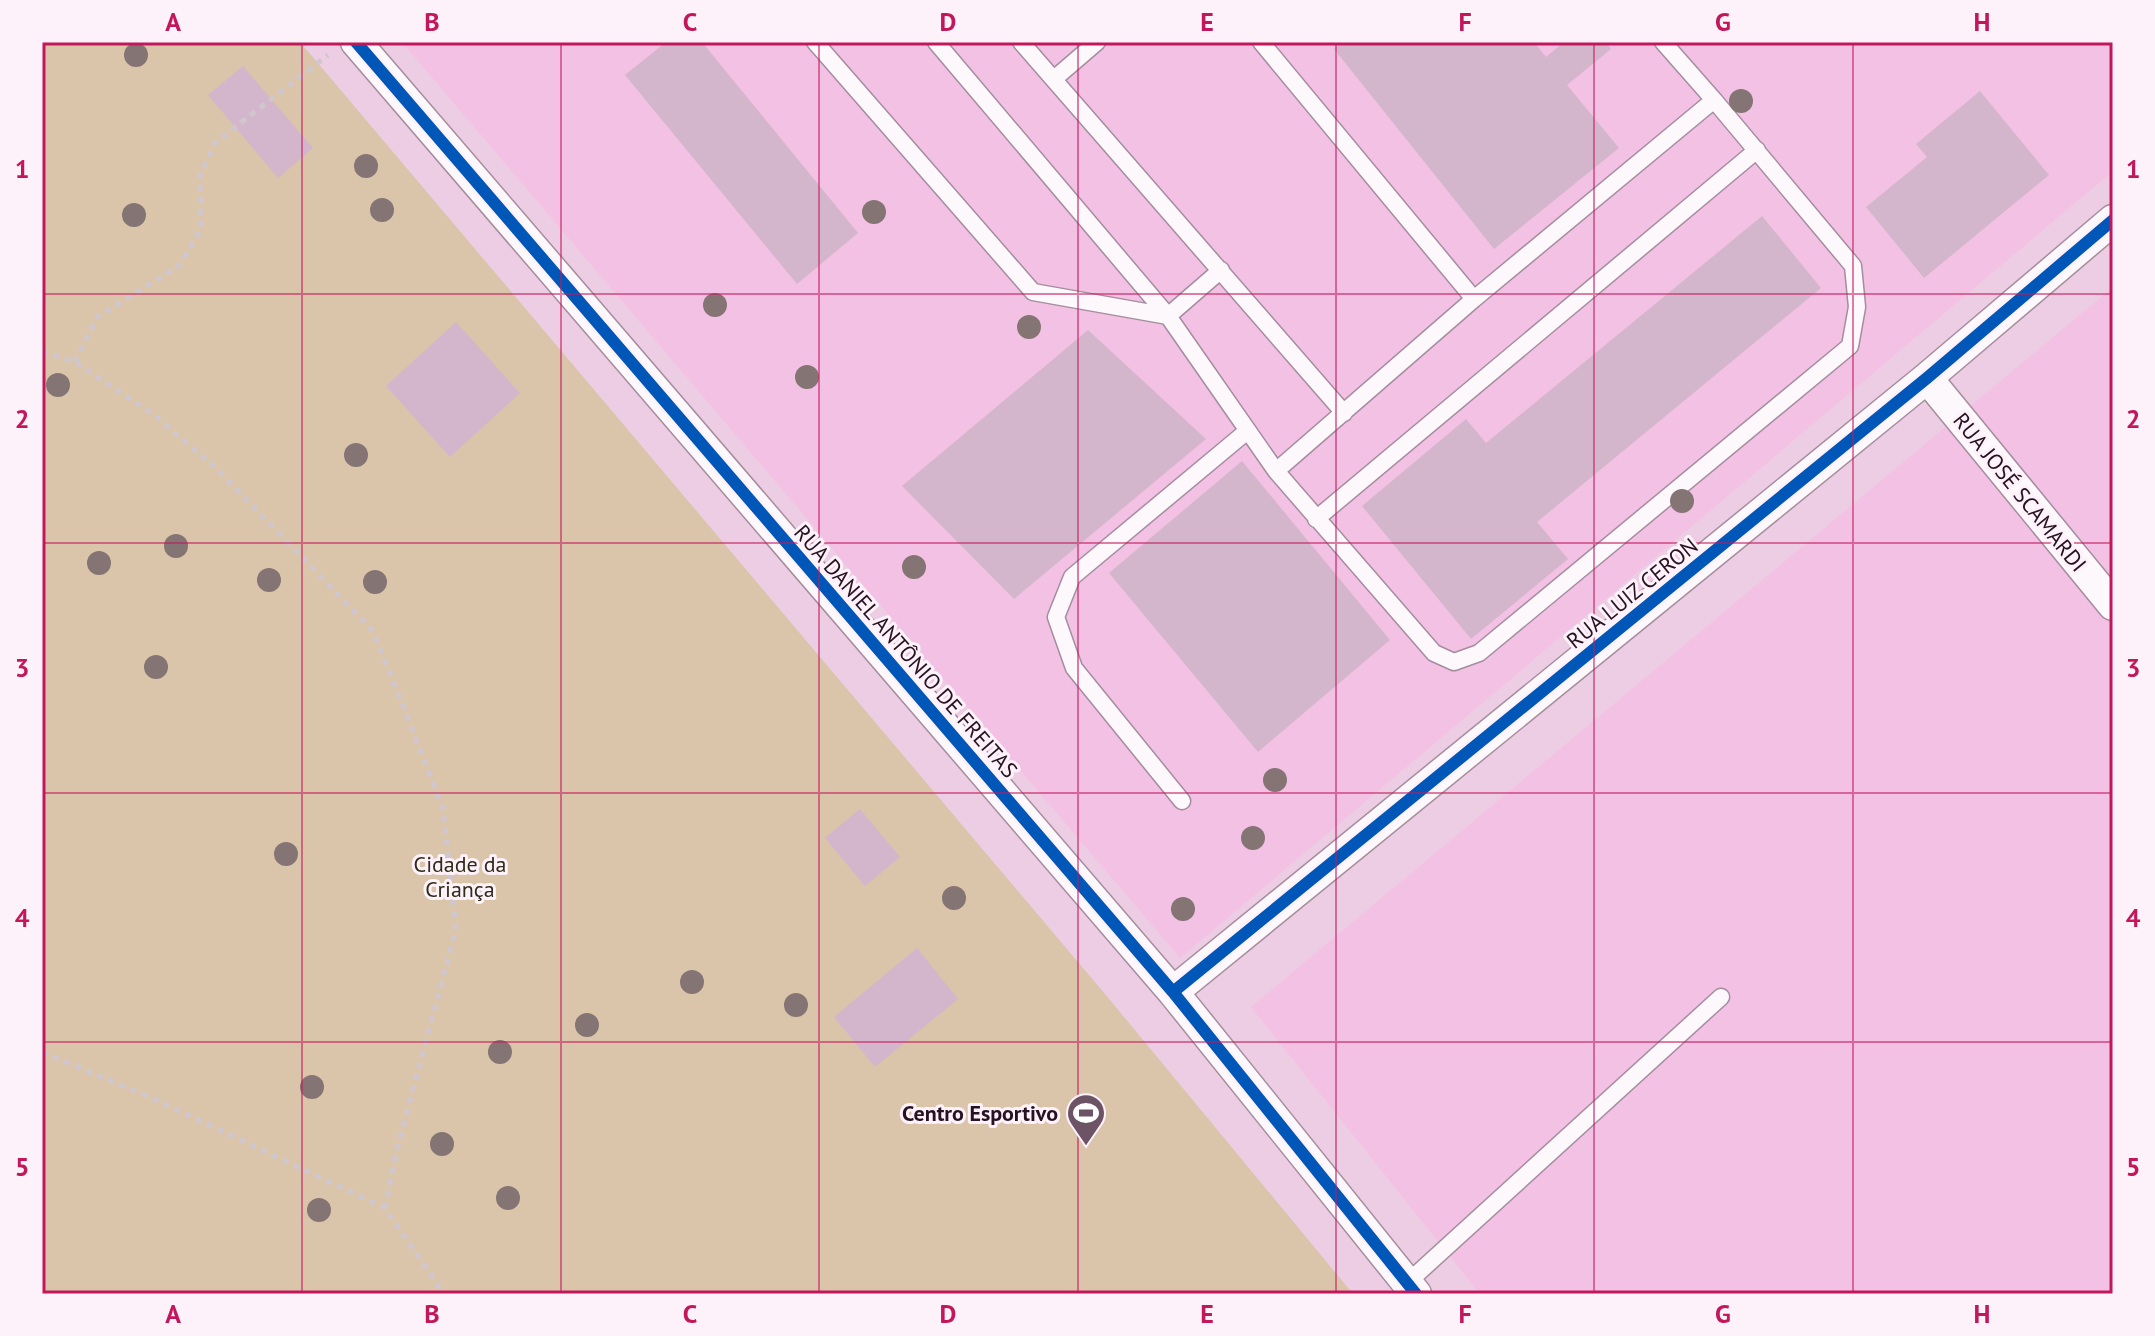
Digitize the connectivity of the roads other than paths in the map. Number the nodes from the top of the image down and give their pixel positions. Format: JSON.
{"nodes":[{"id":1,"x":815,"y":42,"type":"edge"},
{"id":2,"x":936,"y":42,"type":"edge"},
{"id":3,"x":1021,"y":42,"type":"edge"},
{"id":4,"x":1097,"y":42,"type":"edge"},
{"id":5,"x":1663,"y":42,"type":"edge"},
{"id":6,"x":1269,"y":45,"type":"edge"},
{"id":7,"x":344,"y":47,"type":"edge"},
{"id":8,"x":1054,"y":79,"type":"junction"},
{"id":9,"x":1714,"y":100,"type":"junction"},
{"id":10,"x":1757,"y":150,"type":"junction"},
{"id":11,"x":2113,"y":220,"type":"edge"},
{"id":12,"x":1221,"y":270,"type":"junction"},
{"id":13,"x":1474,"y":299,"type":"junction"},
{"id":14,"x":1168,"y":316,"type":"junction"},
{"id":15,"x":1927,"y":378,"type":"junction"},
{"id":16,"x":1344,"y":413,"type":"junction"},
{"id":17,"x":1246,"y":432,"type":"junction"},
{"id":18,"x":1276,"y":471,"type":"junction"},
{"id":19,"x":1316,"y":519,"type":"junction"},
{"id":20,"x":2113,"y":605,"type":"edge"},
{"id":21,"x":1182,"y":801,"type":"dead end"},
{"id":22,"x":1173,"y":992,"type":"junction"},
{"id":23,"x":1721,"y":997,"type":"dead end"},
{"id":24,"x":1412,"y":1288,"type":"edge"}],
"edges":[{"from":1,"to":14,"type":"lane"},
{"from":2,"to":14,"type":"lane"},
{"from":3,"to":8,"type":"lane"},
{"from":4,"to":8,"type":"lane"},
{"from":5,"to":9,"type":"lane"},
{"from":6,"to":13,"type":"lane"},
{"from":7,"to":22,"type":"street","name":"RUA DANIEL ANTÔNIO DE FREITAS"},
{"from":8,"to":12,"type":"lane"},
{"from":9,"to":10,"type":"lane"},
{"from":9,"to":13,"type":"lane"},
{"from":10,"to":19,"type":"lane"},
{"from":10,"to":19,"type":"lane"},
{"from":11,"to":15,"type":"street","name":"RUA LUIZ CERON"},
{"from":12,"to":14,"type":"lane"},
{"from":12,"to":16,"type":"lane"},
{"from":13,"to":16,"type":"lane"},
{"from":14,"to":17,"type":"lane"},
{"from":15,"to":20,"type":"street","name":"RUA JOSÉ SCAMARDI"},
{"from":15,"to":22,"type":"street","name":"RUA LUIZ CERON"},
{"from":16,"to":18,"type":"lane"},
{"from":17,"to":18,"type":"lane"},
{"from":17,"to":21,"type":"lane"},
{"from":18,"to":19,"type":"lane"},
{"from":22,"to":24,"type":"street","name":"RUA DANIEL ANTÔNIO DE FREITAS"},
{"from":23,"to":24,"type":"lane"}]}
